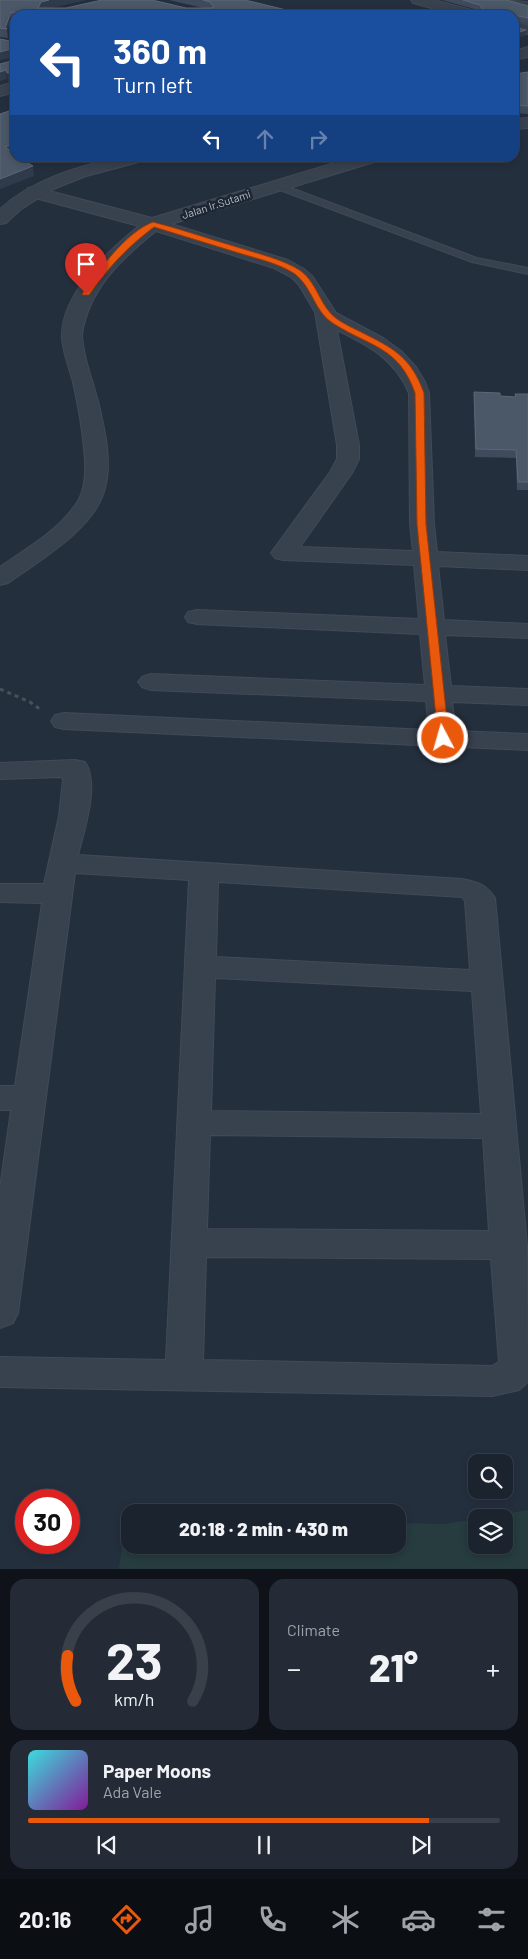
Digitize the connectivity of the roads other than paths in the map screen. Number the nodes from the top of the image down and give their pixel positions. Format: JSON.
{"nodes":[{"id":1,"x":418,"y":0,"type":"edge"},
{"id":2,"x":506,"y":0,"type":"edge"},
{"id":3,"x":528,"y":6,"type":"edge"},
{"id":4,"x":455,"y":10,"type":"edge"},
{"id":5,"x":119,"y":162,"type":"edge"},
{"id":6,"x":354,"y":162,"type":"edge"},
{"id":7,"x":275,"y":184,"type":"junction"},
{"id":8,"x":34,"y":192,"type":"junction"},
{"id":9,"x":0,"y":219,"type":"edge"},
{"id":10,"x":153,"y":224,"type":"junction"},
{"id":11,"x":528,"y":272,"type":"edge"},
{"id":12,"x":324,"y":313,"type":"junction"},
{"id":13,"x":425,"y":559,"type":"junction"},
{"id":14,"x":528,"y":564,"type":"edge"},
{"id":15,"x":0,"y":578,"type":"edge"},
{"id":16,"x":197,"y":617,"type":"dead end"},
{"id":17,"x":432,"y":627,"type":"junction"},
{"id":18,"x":528,"y":631,"type":"edge"},
{"id":19,"x":151,"y":682,"type":"dead end"},
{"id":20,"x":439,"y":694,"type":"junction"},
{"id":21,"x":528,"y":697,"type":"edge"},
{"id":22,"x":64,"y":721,"type":"dead end"},
{"id":23,"x":443,"y":738,"type":"junction"},
{"id":24,"x":528,"y":742,"type":"edge"},
{"id":25,"x":0,"y":771,"type":"edge"},
{"id":26,"x":204,"y":872,"type":"junction"},
{"id":27,"x":60,"y":879,"type":"junction"},
{"id":28,"x":0,"y":893,"type":"edge"},
{"id":29,"x":200,"y":967,"type":"junction"},
{"id":30,"x":487,"y":981,"type":"junction"},
{"id":31,"x":15,"y":1098,"type":"edge"},
{"id":32,"x":194,"y":1122,"type":"junction"},
{"id":33,"x":500,"y":1126,"type":"junction"},
{"id":34,"x":190,"y":1243,"type":"junction"},
{"id":35,"x":510,"y":1245,"type":"junction"},
{"id":36,"x":0,"y":1313,"type":"edge"},
{"id":37,"x":0,"y":1372,"type":"edge"},
{"id":38,"x":184,"y":1375,"type":"junction"}],
"edges":[{"from":1,"to":4,"type":"street"},
{"from":2,"to":3,"type":"street"},
{"from":5,"to":8,"type":"street"},
{"from":6,"to":7,"type":"street","name":"Jalan Ir.Sutami"},
{"from":7,"to":10,"type":"street","name":"Jalan Ir.Sutami"},
{"from":7,"to":11,"type":"lane"},
{"from":8,"to":9,"type":"street"},
{"from":8,"to":10,"type":"street"},
{"from":10,"to":12,"type":"street"},
{"from":10,"to":15,"type":"street"},
{"from":12,"to":13,"type":"street"},
{"from":12,"to":13,"type":"street"},
{"from":13,"to":14,"type":"street"},
{"from":13,"to":17,"type":"street"},
{"from":16,"to":17,"type":"street"},
{"from":17,"to":18,"type":"street"},
{"from":17,"to":20,"type":"street"},
{"from":19,"to":20,"type":"street"},
{"from":20,"to":21,"type":"street"},
{"from":20,"to":23,"type":"street"},
{"from":22,"to":23,"type":"street"},
{"from":23,"to":24,"type":"street"},
{"from":25,"to":27,"type":"street"},
{"from":26,"to":27,"type":"street"},
{"from":26,"to":29,"type":"street"},
{"from":26,"to":30,"type":"street"},
{"from":27,"to":28,"type":"street"},
{"from":27,"to":31,"type":"street"},
{"from":29,"to":30,"type":"street"},
{"from":29,"to":32,"type":"street"},
{"from":30,"to":33,"type":"street"},
{"from":31,"to":36,"type":"street"},
{"from":32,"to":33,"type":"street"},
{"from":32,"to":34,"type":"street"},
{"from":33,"to":35,"type":"street"},
{"from":34,"to":35,"type":"street"},
{"from":34,"to":38,"type":"street"},
{"from":35,"to":38,"type":"street"},
{"from":37,"to":38,"type":"street"}]}
